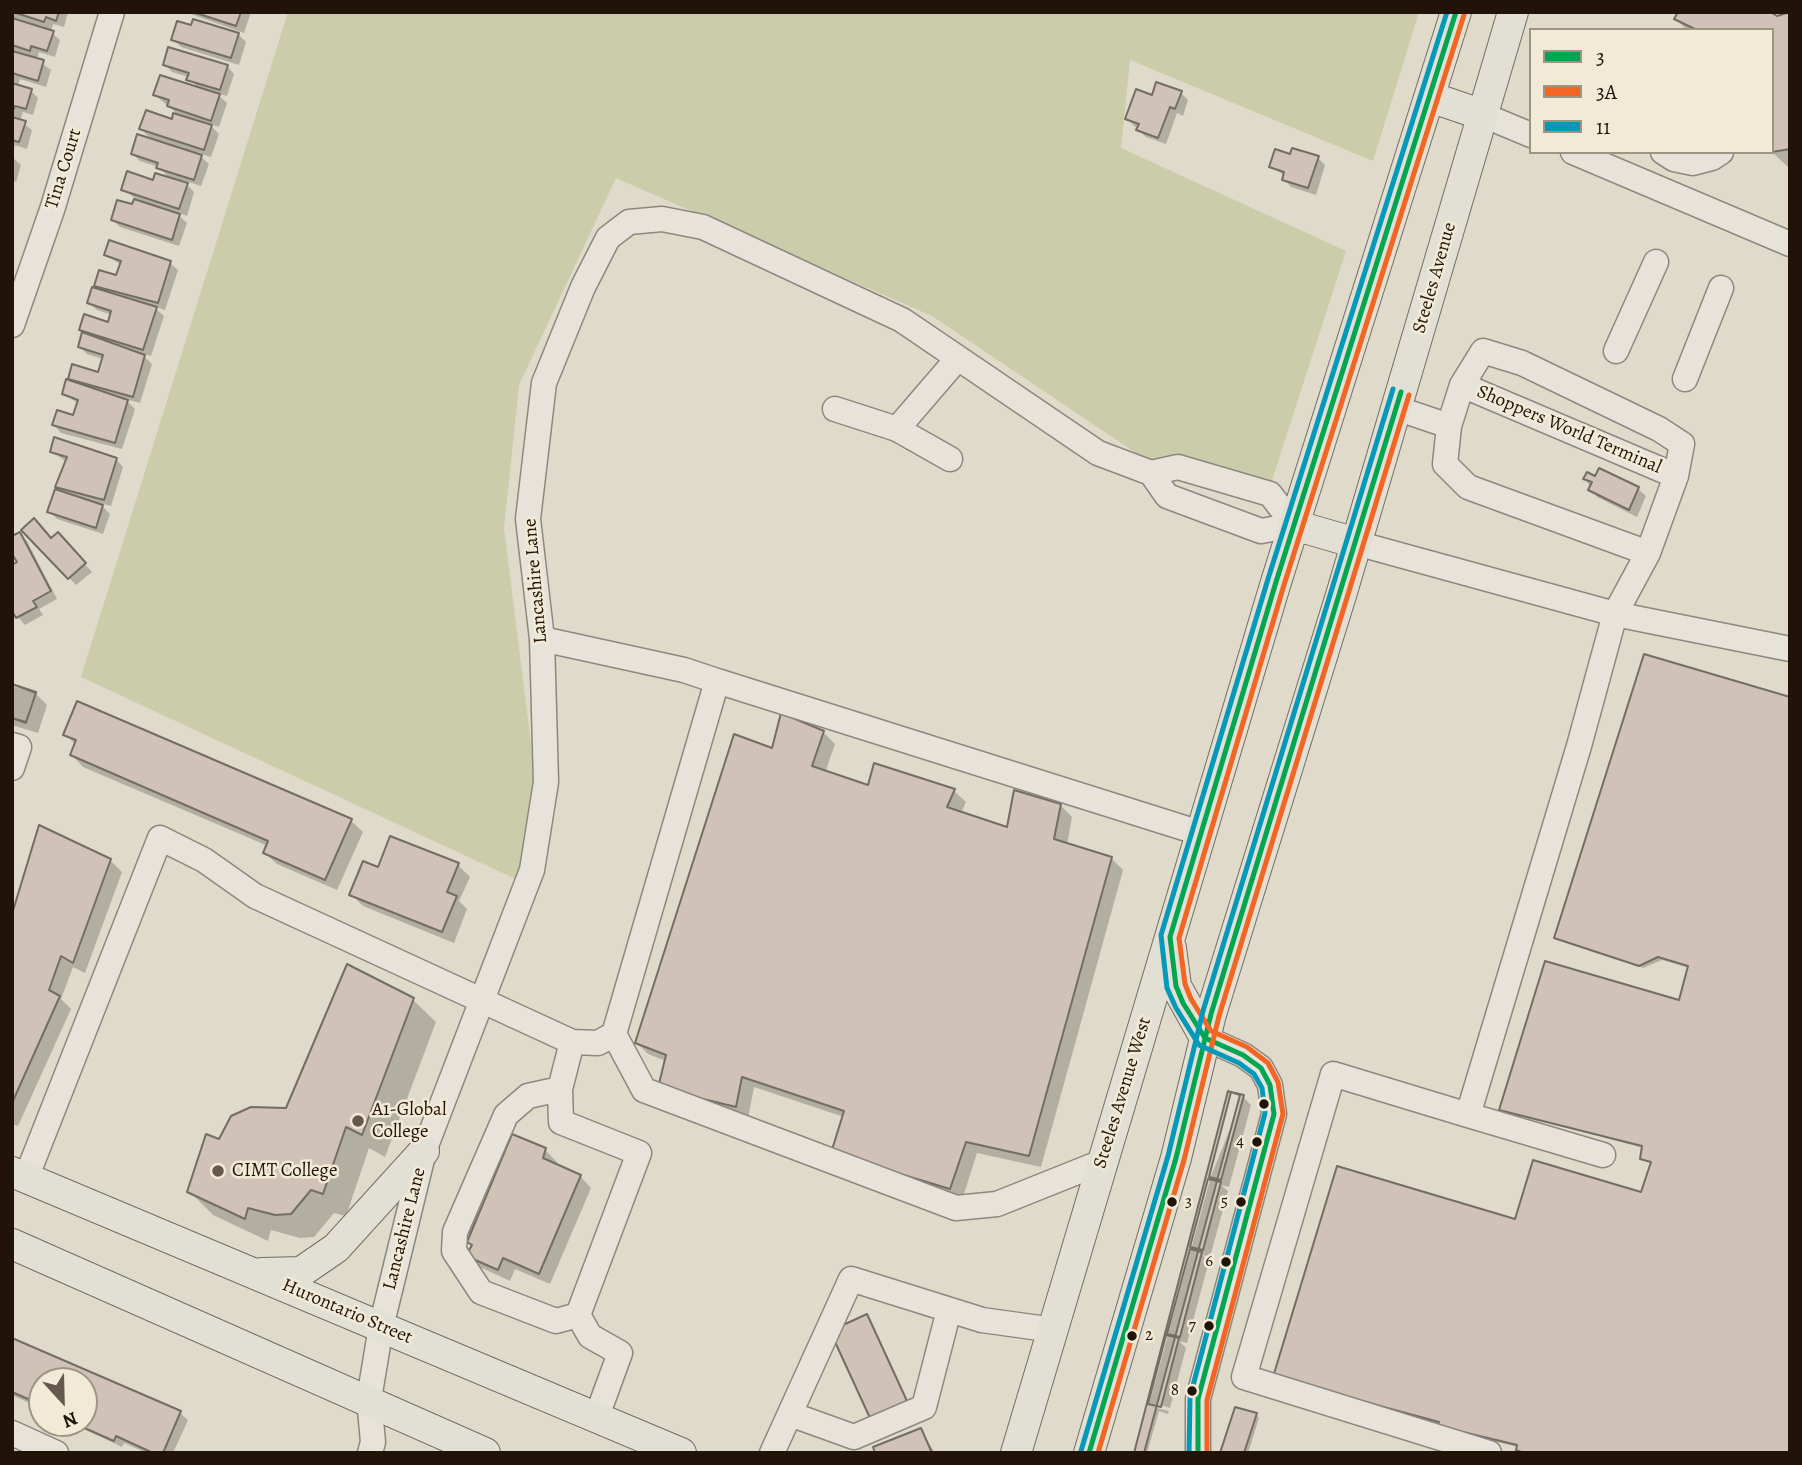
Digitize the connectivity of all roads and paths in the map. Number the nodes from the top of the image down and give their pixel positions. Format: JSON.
{"nodes":[{"id":1,"x":112,"y":12,"type":"edge"},
{"id":2,"x":1456,"y":12,"type":"edge"},
{"id":3,"x":1513,"y":12,"type":"edge"},
{"id":4,"x":1430,"y":97,"type":"junction"},
{"id":5,"x":1483,"y":115,"type":"junction"},
{"id":6,"x":1529,"y":134,"type":"edge"},
{"id":7,"x":1578,"y":154,"type":"edge"},
{"id":8,"x":1718,"y":154,"type":"edge"},
{"id":9,"x":1668,"y":156,"type":"edge"},
{"id":10,"x":1650,"y":183,"type":"junction"},
{"id":11,"x":1790,"y":244,"type":"edge"},
{"id":12,"x":1656,"y":262,"type":"dead end"},
{"id":13,"x":1721,"y":288,"type":"dead end"},
{"id":14,"x":12,"y":325,"type":"edge"},
{"id":15,"x":1616,"y":351,"type":"dead end"},
{"id":16,"x":958,"y":358,"type":"junction"},
{"id":17,"x":1685,"y":379,"type":"dead end"},
{"id":18,"x":1462,"y":385,"type":"junction"},
{"id":19,"x":1396,"y":408,"type":"junction"},
{"id":20,"x":835,"y":410,"type":"dead end"},
{"id":21,"x":1449,"y":426,"type":"junction"},
{"id":22,"x":897,"y":429,"type":"junction"},
{"id":23,"x":950,"y":459,"type":"dead end"},
{"id":24,"x":1151,"y":473,"type":"junction"},
{"id":25,"x":1676,"y":476,"type":"junction"},
{"id":26,"x":1294,"y":526,"type":"junction"},
{"id":27,"x":1356,"y":543,"type":"junction"},
{"id":28,"x":1648,"y":553,"type":"junction"},
{"id":29,"x":1615,"y":614,"type":"junction"},
{"id":30,"x":542,"y":639,"type":"junction"},
{"id":31,"x":1790,"y":649,"type":"edge"},
{"id":32,"x":718,"y":681,"type":"junction"},
{"id":33,"x":12,"y":745,"type":"edge"},
{"id":34,"x":12,"y":768,"type":"edge"},
{"id":35,"x":1200,"y":833,"type":"junction"},
{"id":36,"x":1170,"y":937,"type":"junction"},
{"id":37,"x":481,"y":999,"type":"junction"},
{"id":38,"x":614,"y":1034,"type":"junction"},
{"id":39,"x":1205,"y":1038,"type":"junction"},
{"id":40,"x":572,"y":1042,"type":"junction"},
{"id":41,"x":560,"y":1089,"type":"junction"},
{"id":42,"x":1468,"y":1115,"type":"junction"},
{"id":43,"x":424,"y":1151,"type":"junction"},
{"id":44,"x":1602,"y":1155,"type":"dead end"},
{"id":45,"x":1102,"y":1162,"type":"junction"},
{"id":46,"x":19,"y":1175,"type":"edge"},
{"id":47,"x":12,"y":1244,"type":"edge"},
{"id":48,"x":254,"y":1273,"type":"junction"},
{"id":49,"x":949,"y":1310,"type":"junction"},
{"id":50,"x":578,"y":1315,"type":"junction"},
{"id":51,"x":381,"y":1327,"type":"junction"},
{"id":52,"x":1054,"y":1330,"type":"junction"},
{"id":53,"x":369,"y":1399,"type":"junction"},
{"id":54,"x":790,"y":1414,"type":"junction"},
{"id":55,"x":597,"y":1416,"type":"junction"},
{"id":56,"x":12,"y":1433,"type":"edge"},
{"id":57,"x":1020,"y":1440,"type":"edge"},
{"id":58,"x":56,"y":1453,"type":"edge"},
{"id":59,"x":370,"y":1453,"type":"edge"},
{"id":60,"x":485,"y":1453,"type":"edge"},
{"id":61,"x":681,"y":1453,"type":"edge"},
{"id":62,"x":772,"y":1453,"type":"edge"},
{"id":63,"x":1008,"y":1453,"type":"edge"},
{"id":64,"x":1088,"y":1453,"type":"edge"},
{"id":65,"x":1198,"y":1453,"type":"edge"},
{"id":66,"x":1489,"y":1453,"type":"edge"}],
"edges":[{"from":1,"to":14,"type":"street","name":"Tina Court"},
{"from":2,"to":4,"type":"main road","name":"Steeles Avenue West"},
{"from":3,"to":5,"type":"main road","name":"Steeles Avenue"},
{"from":4,"to":5,"type":"main road"},
{"from":4,"to":26,"type":"main road","name":"Steeles Avenue West"},
{"from":5,"to":6,"type":"street"},
{"from":5,"to":19,"type":"main road","name":"Steeles Avenue"},
{"from":7,"to":10,"type":"street"},
{"from":8,"to":9,"type":"street"},
{"from":9,"to":10,"type":"street"},
{"from":10,"to":11,"type":"street"},
{"from":12,"to":15,"type":"street"},
{"from":13,"to":17,"type":"street"},
{"from":16,"to":22,"type":"street"},
{"from":16,"to":24,"type":"street","name":"Lancashire Lane"},
{"from":16,"to":30,"type":"street","name":"Lancashire Lane"},
{"from":18,"to":21,"type":"street","name":"Shoppers World Terminal"},
{"from":18,"to":25,"type":"street","name":"Shoppers World Terminal"},
{"from":18,"to":25,"type":"street","name":"Shoppers World Terminal"},
{"from":19,"to":21,"type":"street"},
{"from":19,"to":27,"type":"main road","name":"Steeles Avenue"},
{"from":20,"to":22,"type":"street"},
{"from":21,"to":28,"type":"street","name":"Shoppers World Terminal"},
{"from":22,"to":23,"type":"street"},
{"from":24,"to":26,"type":"street","name":"Lancashire Lane"},
{"from":24,"to":26,"type":"street","name":"Lancashire Lane"},
{"from":25,"to":28,"type":"street","name":"Shoppers World Terminal"},
{"from":26,"to":27,"type":"main road"},
{"from":26,"to":35,"type":"main road","name":"Steeles Avenue West"},
{"from":27,"to":29,"type":"street"},
{"from":27,"to":39,"type":"main road"},
{"from":28,"to":29,"type":"street","name":"Shoppers World Terminal"},
{"from":29,"to":31,"type":"street"},
{"from":29,"to":42,"type":"street","name":"Shoppers World Terminal"},
{"from":30,"to":32,"type":"street"},
{"from":30,"to":37,"type":"street","name":"Lancashire Lane"},
{"from":32,"to":35,"type":"street"},
{"from":32,"to":38,"type":"street"},
{"from":33,"to":34,"type":"street"},
{"from":35,"to":36,"type":"main road","name":"Steeles Avenue West"},
{"from":36,"to":39,"type":"main road"},
{"from":36,"to":45,"type":"main road","name":"Steeles Avenue West"},
{"from":37,"to":40,"type":"street"},
{"from":37,"to":43,"type":"street","name":"Lancashire Lane"},
{"from":37,"to":46,"type":"street"},
{"from":38,"to":40,"type":"street"},
{"from":38,"to":45,"type":"street"},
{"from":39,"to":64,"type":"main road"},
{"from":39,"to":65,"type":"street"},
{"from":40,"to":41,"type":"street"},
{"from":41,"to":50,"type":"street"},
{"from":41,"to":50,"type":"street"},
{"from":42,"to":44,"type":"street"},
{"from":42,"to":66,"type":"street"},
{"from":43,"to":48,"type":"main road"},
{"from":43,"to":51,"type":"street","name":"Lancashire Lane"},
{"from":45,"to":52,"type":"main road","name":"Steeles Avenue West"},
{"from":46,"to":48,"type":"main road","name":"Hurontario Street"},
{"from":47,"to":53,"type":"main road"},
{"from":48,"to":51,"type":"main road","name":"Hurontario Street"},
{"from":49,"to":52,"type":"street"},
{"from":49,"to":54,"type":"street"},
{"from":49,"to":54,"type":"street"},
{"from":50,"to":55,"type":"street"},
{"from":51,"to":53,"type":"street","name":"Lancashire Lane"},
{"from":51,"to":55,"type":"main road","name":"Hurontario Street"},
{"from":52,"to":57,"type":"main road","name":"Steeles Avenue West"},
{"from":53,"to":59,"type":"street","name":"Lancashire Lane"},
{"from":53,"to":60,"type":"main road"},
{"from":54,"to":62,"type":"street"},
{"from":55,"to":61,"type":"main road","name":"Hurontario Street"},
{"from":56,"to":58,"type":"street"},
{"from":57,"to":63,"type":"main road","name":"Steeles Avenue West"}]}
